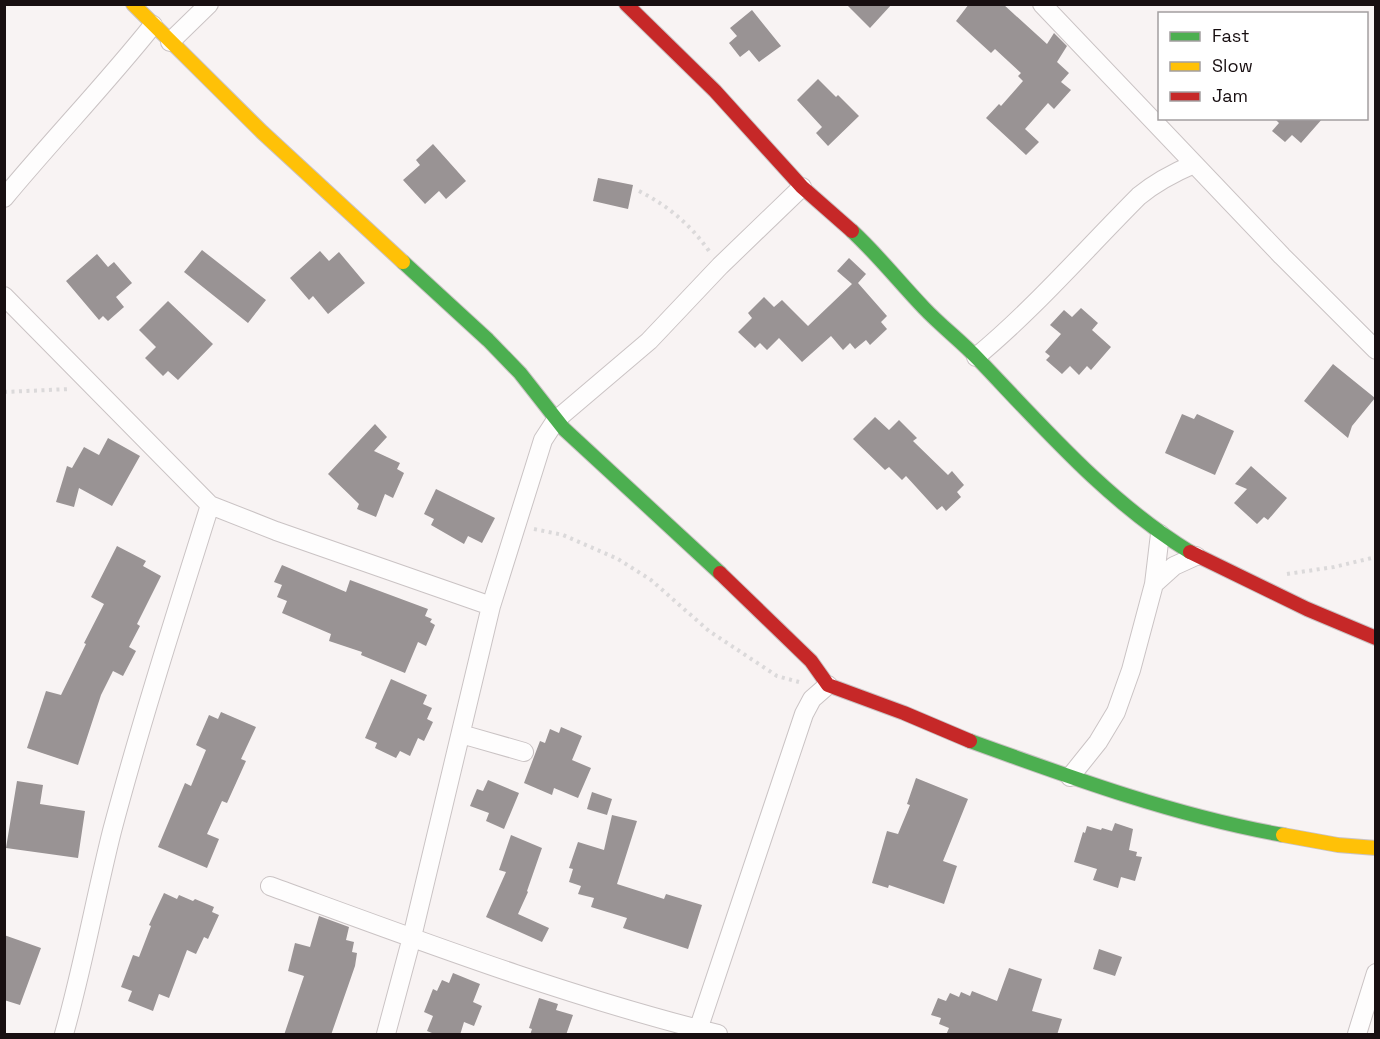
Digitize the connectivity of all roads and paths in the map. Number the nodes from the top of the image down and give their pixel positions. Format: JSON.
{"nodes":[{"id":1,"x":132,"y":4,"type":"edge"},
{"id":2,"x":208,"y":4,"type":"edge"},
{"id":3,"x":626,"y":4,"type":"edge"},
{"id":4,"x":1042,"y":4,"type":"edge"},
{"id":5,"x":153,"y":25,"type":"junction"},
{"id":6,"x":170,"y":42,"type":"junction"},
{"id":7,"x":1194,"y":164,"type":"junction"},
{"id":8,"x":802,"y":187,"type":"junction"},
{"id":9,"x":639,"y":191,"type":"dead end"},
{"id":10,"x":4,"y":198,"type":"edge"},
{"id":11,"x":720,"y":266,"type":"junction"},
{"id":12,"x":4,"y":296,"type":"edge"},
{"id":13,"x":1376,"y":350,"type":"edge"},
{"id":14,"x":976,"y":357,"type":"junction"},
{"id":15,"x":94,"y":388,"type":"junction"},
{"id":16,"x":4,"y":392,"type":"edge"},
{"id":17,"x":556,"y":420,"type":"junction"},
{"id":18,"x":210,"y":505,"type":"junction"},
{"id":19,"x":515,"y":527,"type":"junction"},
{"id":20,"x":1161,"y":534,"type":"junction"},
{"id":21,"x":1196,"y":556,"type":"junction"},
{"id":22,"x":1376,"y":557,"type":"edge"},
{"id":23,"x":1279,"y":575,"type":"dead end"},
{"id":24,"x":1154,"y":585,"type":"junction"},
{"id":25,"x":491,"y":606,"type":"junction"},
{"id":26,"x":1376,"y":638,"type":"edge"},
{"id":27,"x":828,"y":685,"type":"junction"},
{"id":28,"x":461,"y":734,"type":"junction"},
{"id":29,"x":524,"y":752,"type":"dead end"},
{"id":30,"x":1070,"y":777,"type":"junction"},
{"id":31,"x":1376,"y":848,"type":"edge"},
{"id":32,"x":270,"y":886,"type":"dead end"},
{"id":33,"x":412,"y":937,"type":"junction"},
{"id":34,"x":1376,"y":973,"type":"edge"},
{"id":35,"x":1371,"y":1007,"type":"edge"},
{"id":36,"x":698,"y":1030,"type":"junction"},
{"id":37,"x":64,"y":1035,"type":"edge"},
{"id":38,"x":386,"y":1035,"type":"edge"},
{"id":39,"x":718,"y":1035,"type":"edge"},
{"id":40,"x":1357,"y":1035,"type":"edge"}],
"edges":[{"from":1,"to":5,"type":"street"},
{"from":2,"to":6,"type":"street"},
{"from":3,"to":8,"type":"street"},
{"from":4,"to":7,"type":"street"},
{"from":5,"to":6,"type":"street"},
{"from":5,"to":10,"type":"street"},
{"from":6,"to":17,"type":"street"},
{"from":7,"to":13,"type":"street"},
{"from":7,"to":14,"type":"street"},
{"from":8,"to":11,"type":"street"},
{"from":8,"to":14,"type":"street"},
{"from":9,"to":11,"type":"path"},
{"from":11,"to":17,"type":"street"},
{"from":12,"to":15,"type":"street"},
{"from":14,"to":20,"type":"street"},
{"from":15,"to":16,"type":"path"},
{"from":15,"to":18,"type":"street"},
{"from":17,"to":19,"type":"street"},
{"from":17,"to":27,"type":"street"},
{"from":18,"to":25,"type":"street"},
{"from":18,"to":37,"type":"street"},
{"from":19,"to":25,"type":"street"},
{"from":19,"to":27,"type":"path"},
{"from":20,"to":21,"type":"street"},
{"from":20,"to":24,"type":"street"},
{"from":21,"to":24,"type":"street"},
{"from":21,"to":26,"type":"street"},
{"from":22,"to":23,"type":"path"},
{"from":24,"to":30,"type":"street"},
{"from":25,"to":28,"type":"street"},
{"from":27,"to":30,"type":"street"},
{"from":27,"to":36,"type":"street"},
{"from":28,"to":29,"type":"street"},
{"from":28,"to":33,"type":"street"},
{"from":30,"to":31,"type":"street"},
{"from":32,"to":33,"type":"street"},
{"from":33,"to":36,"type":"street"},
{"from":33,"to":38,"type":"street"},
{"from":34,"to":35,"type":"street"},
{"from":35,"to":40,"type":"street"},
{"from":36,"to":39,"type":"street"}]}
